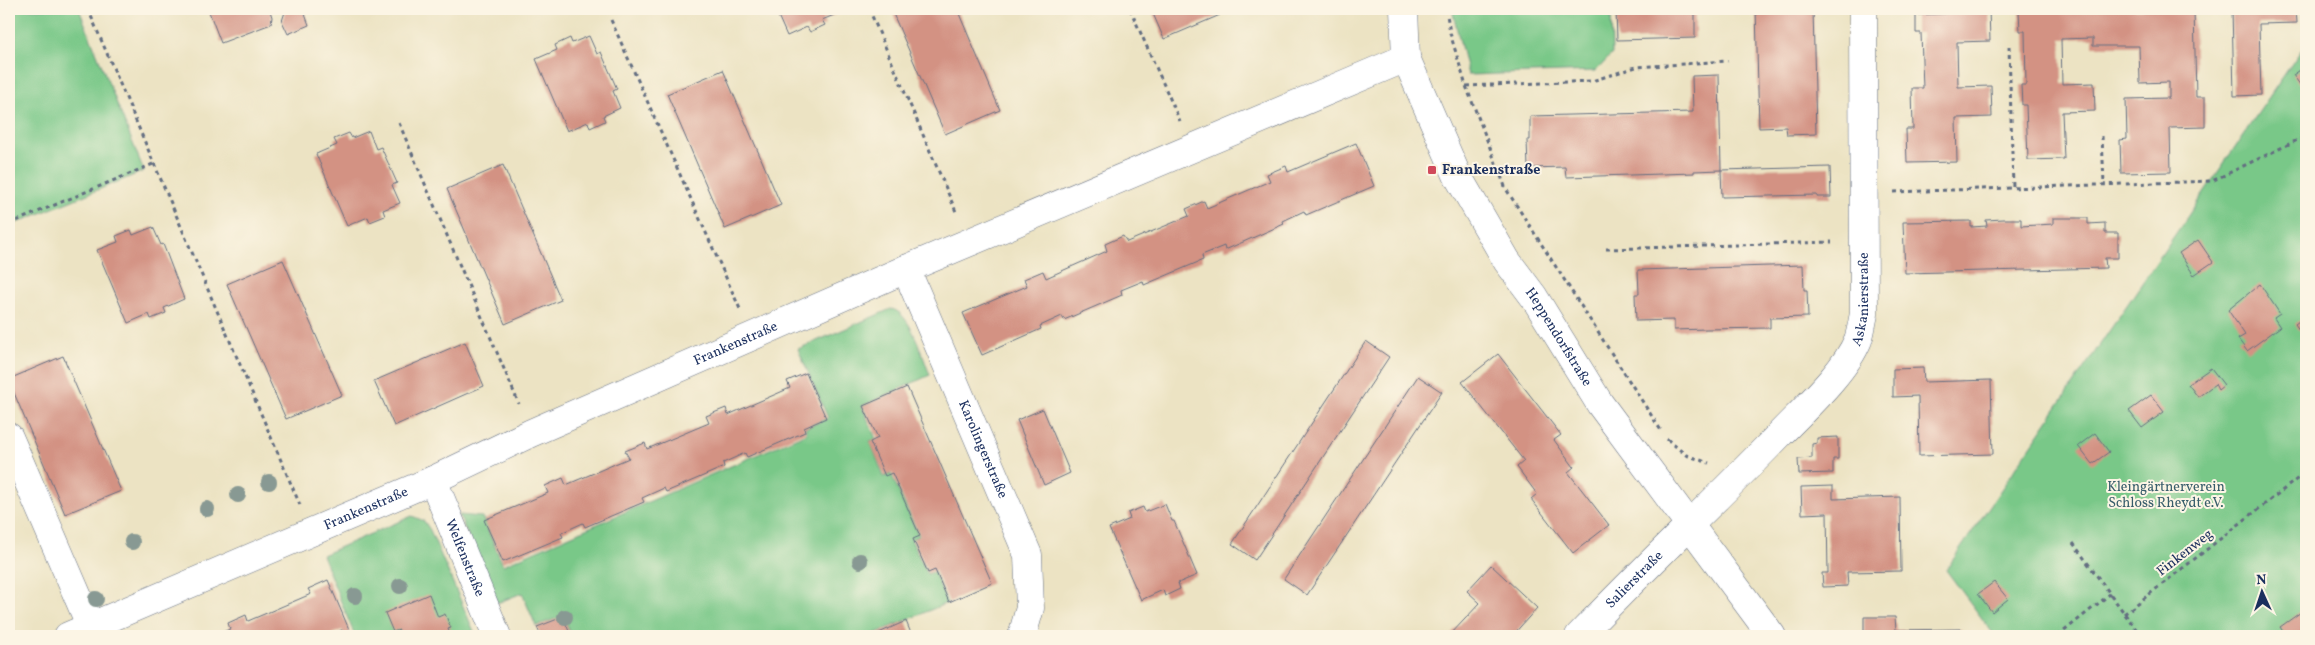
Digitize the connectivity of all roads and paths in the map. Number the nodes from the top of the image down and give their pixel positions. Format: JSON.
{"nodes":[{"id":1,"x":88,"y":9,"type":"edge"},
{"id":2,"x":869,"y":9,"type":"edge"},
{"id":3,"x":1130,"y":9,"type":"edge"},
{"id":4,"x":1404,"y":9,"type":"edge"},
{"id":5,"x":1446,"y":9,"type":"edge"},
{"id":6,"x":1863,"y":9,"type":"edge"},
{"id":7,"x":611,"y":20,"type":"dead end"},
{"id":8,"x":2009,"y":46,"type":"dead end"},
{"id":9,"x":1406,"y":58,"type":"junction"},
{"id":10,"x":1728,"y":61,"type":"dead end"},
{"id":11,"x":1466,"y":86,"type":"junction"},
{"id":12,"x":400,"y":123,"type":"dead end"},
{"id":13,"x":2102,"y":136,"type":"dead end"},
{"id":14,"x":2306,"y":136,"type":"edge"},
{"id":15,"x":1192,"y":147,"type":"junction"},
{"id":16,"x":153,"y":164,"type":"junction"},
{"id":17,"x":2104,"y":184,"type":"junction"},
{"id":18,"x":2014,"y":188,"type":"junction"},
{"id":19,"x":1888,"y":192,"type":"dead end"},
{"id":20,"x":9,"y":224,"type":"edge"},
{"id":21,"x":969,"y":242,"type":"junction"},
{"id":22,"x":1840,"y":242,"type":"dead end"},
{"id":23,"x":1606,"y":249,"type":"dead end"},
{"id":24,"x":906,"y":269,"type":"junction"},
{"id":25,"x":752,"y":337,"type":"junction"},
{"id":26,"x":531,"y":433,"type":"junction"},
{"id":27,"x":9,"y":437,"type":"edge"},
{"id":28,"x":1710,"y":464,"type":"dead end"},
{"id":29,"x":2306,"y":472,"type":"edge"},
{"id":30,"x":433,"y":480,"type":"junction"},
{"id":31,"x":1692,"y":525,"type":"junction"},
{"id":32,"x":312,"y":532,"type":"junction"},
{"id":33,"x":2073,"y":543,"type":"dead end"},
{"id":34,"x":2110,"y":594,"type":"junction"},
{"id":35,"x":2124,"y":614,"type":"junction"},
{"id":36,"x":80,"y":632,"type":"edge"},
{"id":37,"x":497,"y":636,"type":"edge"},
{"id":38,"x":1022,"y":636,"type":"edge"},
{"id":39,"x":1579,"y":636,"type":"edge"},
{"id":40,"x":1772,"y":636,"type":"edge"},
{"id":41,"x":2058,"y":636,"type":"edge"},
{"id":42,"x":2141,"y":636,"type":"edge"}],
"edges":[{"from":1,"to":16,"type":"path"},
{"from":2,"to":21,"type":"path"},
{"from":3,"to":15,"type":"path"},
{"from":4,"to":9,"type":"street","name":"Heppendorfstraße"},
{"from":5,"to":11,"type":"path"},
{"from":6,"to":31,"type":"street","name":"Askanierstraße"},
{"from":7,"to":25,"type":"path"},
{"from":8,"to":18,"type":"path"},
{"from":9,"to":15,"type":"street","name":"Frankenstraße"},
{"from":9,"to":31,"type":"street","name":"Heppendorfstraße"},
{"from":10,"to":11,"type":"path"},
{"from":11,"to":28,"type":"path"},
{"from":12,"to":26,"type":"path"},
{"from":13,"to":17,"type":"path"},
{"from":14,"to":17,"type":"path"},
{"from":15,"to":21,"type":"street","name":"Frankenstraße"},
{"from":16,"to":20,"type":"path"},
{"from":16,"to":32,"type":"path"},
{"from":17,"to":18,"type":"path"},
{"from":18,"to":19,"type":"path"},
{"from":21,"to":24,"type":"street","name":"Frankenstraße"},
{"from":22,"to":23,"type":"path"},
{"from":24,"to":25,"type":"street","name":"Frankenstraße"},
{"from":24,"to":38,"type":"street","name":"Karolingerstraße"},
{"from":25,"to":26,"type":"street","name":"Frankenstraße"},
{"from":26,"to":30,"type":"street","name":"Frankenstraße"},
{"from":27,"to":36,"type":"street"},
{"from":29,"to":35,"type":"path","name":"Finkenweg"},
{"from":30,"to":32,"type":"street","name":"Frankenstraße"},
{"from":30,"to":37,"type":"street","name":"Welfenstraße"},
{"from":31,"to":39,"type":"street","name":"Salierstraße"},
{"from":31,"to":40,"type":"street","name":"Heppendorfstraße"},
{"from":32,"to":36,"type":"street","name":"Frankenstraße"},
{"from":33,"to":34,"type":"path"},
{"from":34,"to":35,"type":"path"},
{"from":34,"to":41,"type":"path"},
{"from":35,"to":42,"type":"path"}]}
